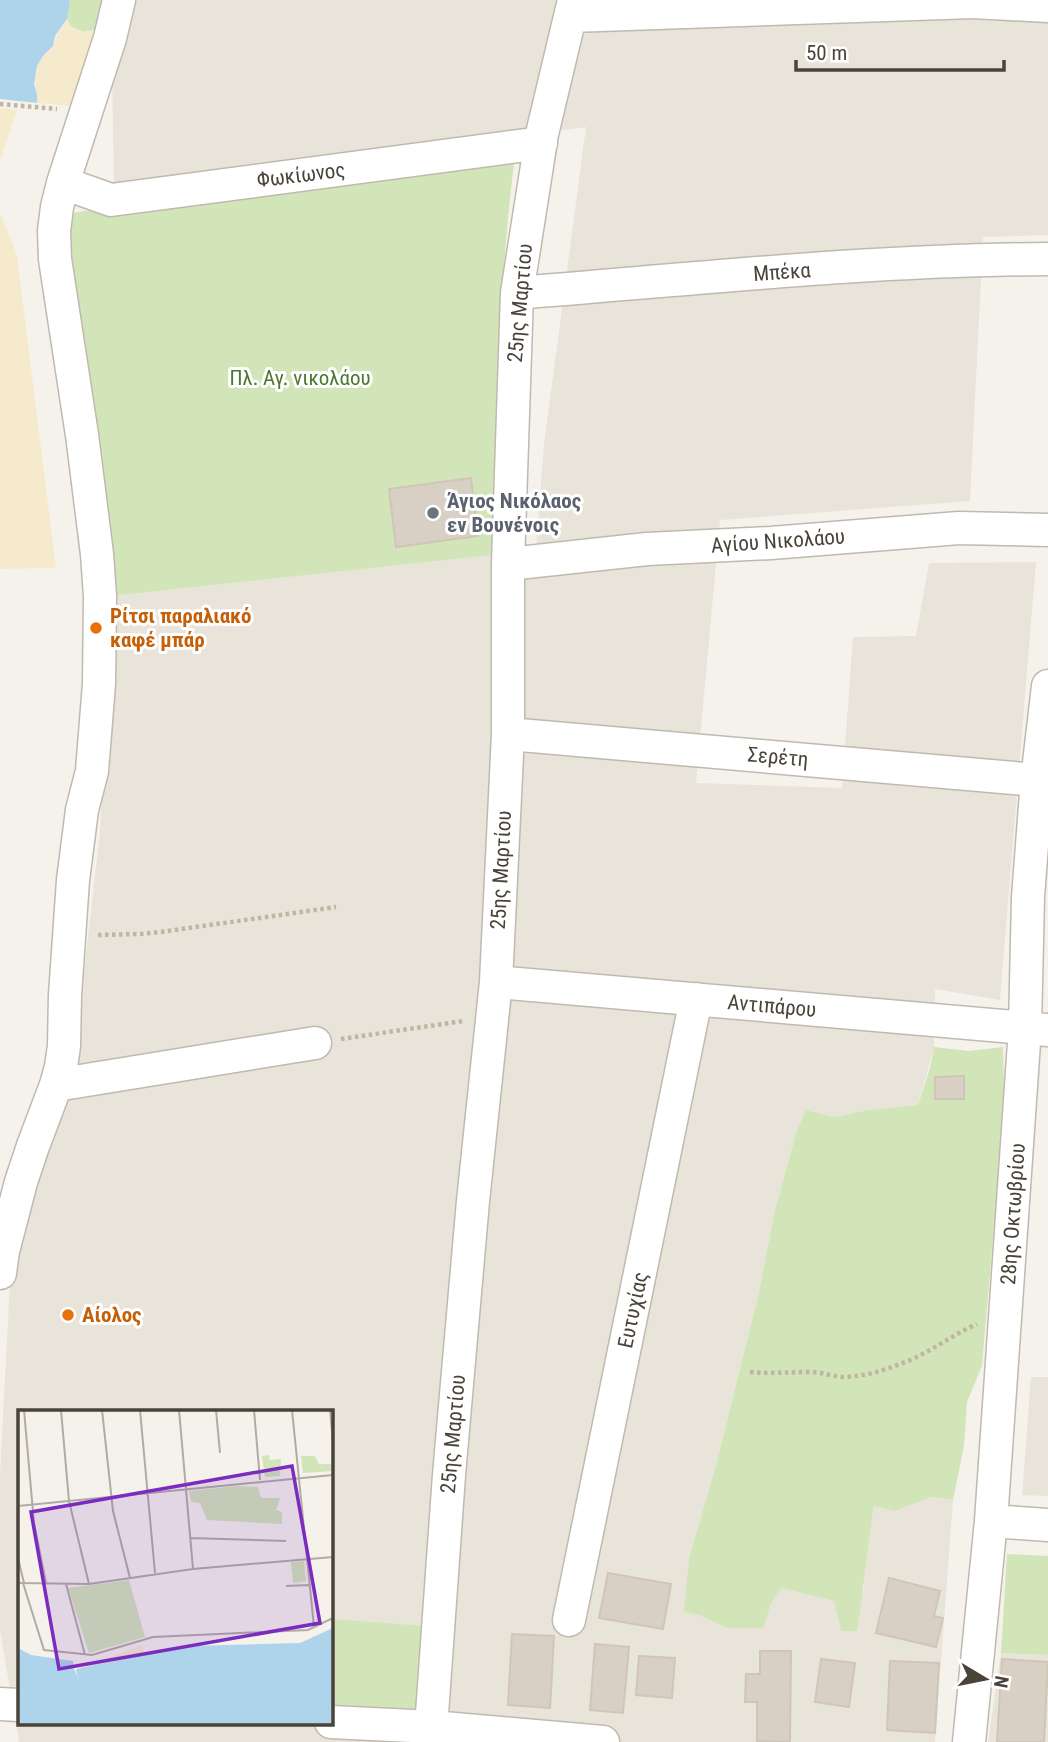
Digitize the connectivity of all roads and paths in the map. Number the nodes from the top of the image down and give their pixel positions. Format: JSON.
{"nodes":[{"id":1,"x":120,"y":0,"type":"edge"},
{"id":2,"x":1048,"y":6,"type":"edge"},
{"id":3,"x":572,"y":8,"type":"edge"},
{"id":4,"x":0,"y":104,"type":"edge"},
{"id":5,"x":86,"y":112,"type":"junction"},
{"id":6,"x":541,"y":144,"type":"junction"},
{"id":7,"x":64,"y":183,"type":"junction"},
{"id":8,"x":1048,"y":259,"type":"edge"},
{"id":9,"x":517,"y":293,"type":"junction"},
{"id":10,"x":1048,"y":530,"type":"edge"},
{"id":11,"x":508,"y":564,"type":"junction"},
{"id":12,"x":1048,"y":686,"type":"edge"},
{"id":13,"x":508,"y":734,"type":"junction"},
{"id":14,"x":1043,"y":781,"type":"edge"},
{"id":15,"x":336,"y":908,"type":"dead end"},
{"id":16,"x":69,"y":934,"type":"junction"},
{"id":17,"x":496,"y":982,"type":"junction"},
{"id":18,"x":696,"y":999,"type":"junction"},
{"id":19,"x":492,"y":1017,"type":"junction"},
{"id":20,"x":1037,"y":1029,"type":"edge"},
{"id":21,"x":315,"y":1043,"type":"joint"},
{"id":22,"x":56,"y":1085,"type":"junction"},
{"id":23,"x":0,"y":1273,"type":"edge"},
{"id":24,"x":1006,"y":1309,"type":"junction"},
{"id":25,"x":750,"y":1372,"type":"dead end"},
{"id":26,"x":991,"y":1521,"type":"junction"},
{"id":27,"x":1048,"y":1525,"type":"edge"},
{"id":28,"x":569,"y":1620,"type":"dead end"},
{"id":29,"x":0,"y":1704,"type":"edge"},
{"id":30,"x":18,"y":1705,"type":"edge"},
{"id":31,"x":332,"y":1722,"type":"edge"},
{"id":32,"x":431,"y":1735,"type":"edge"},
{"id":33,"x":603,"y":1742,"type":"edge"},
{"id":34,"x":969,"y":1742,"type":"edge"}],
"edges":[{"from":1,"to":5,"type":"street"},
{"from":2,"to":3,"type":"street"},
{"from":3,"to":6,"type":"street","name":"25ης Μαρτίου"},
{"from":4,"to":5,"type":"path"},
{"from":5,"to":7,"type":"street"},
{"from":6,"to":7,"type":"street","name":"Φωκίωνος"},
{"from":6,"to":9,"type":"street","name":"25ης Μαρτίου"},
{"from":7,"to":16,"type":"street"},
{"from":8,"to":9,"type":"street","name":"Μπέκα"},
{"from":9,"to":11,"type":"street","name":"25ης Μαρτίου"},
{"from":10,"to":11,"type":"street","name":"Αγίου Νικολάου"},
{"from":11,"to":13,"type":"street","name":"25ης Μαρτίου"},
{"from":12,"to":14,"type":"street","name":"28ης Οκτωβρίου"},
{"from":13,"to":14,"type":"street","name":"Σερέτη"},
{"from":13,"to":17,"type":"street","name":"25ης Μαρτίου"},
{"from":14,"to":20,"type":"street","name":"28ης Οκτωβρίου"},
{"from":15,"to":16,"type":"path"},
{"from":16,"to":22,"type":"street"},
{"from":17,"to":18,"type":"street","name":"Αντιπάρου"},
{"from":17,"to":19,"type":"street","name":"25ης Μαρτίου"},
{"from":18,"to":20,"type":"street","name":"Αντιπάρου"},
{"from":18,"to":28,"type":"street","name":"Ευτυχίας"},
{"from":19,"to":21,"type":"path"},
{"from":19,"to":32,"type":"street","name":"25ης Μαρτίου"},
{"from":20,"to":24,"type":"street","name":"28ης Οκτωβρίου"},
{"from":21,"to":22,"type":"street"},
{"from":22,"to":23,"type":"street"},
{"from":24,"to":25,"type":"path"},
{"from":24,"to":26,"type":"street","name":"28ης Οκτωβρίου"},
{"from":26,"to":27,"type":"street"},
{"from":26,"to":34,"type":"street","name":"28ης Οκτωβρίου"},
{"from":29,"to":30,"type":"street"},
{"from":31,"to":32,"type":"street"},
{"from":32,"to":33,"type":"street"}]}
